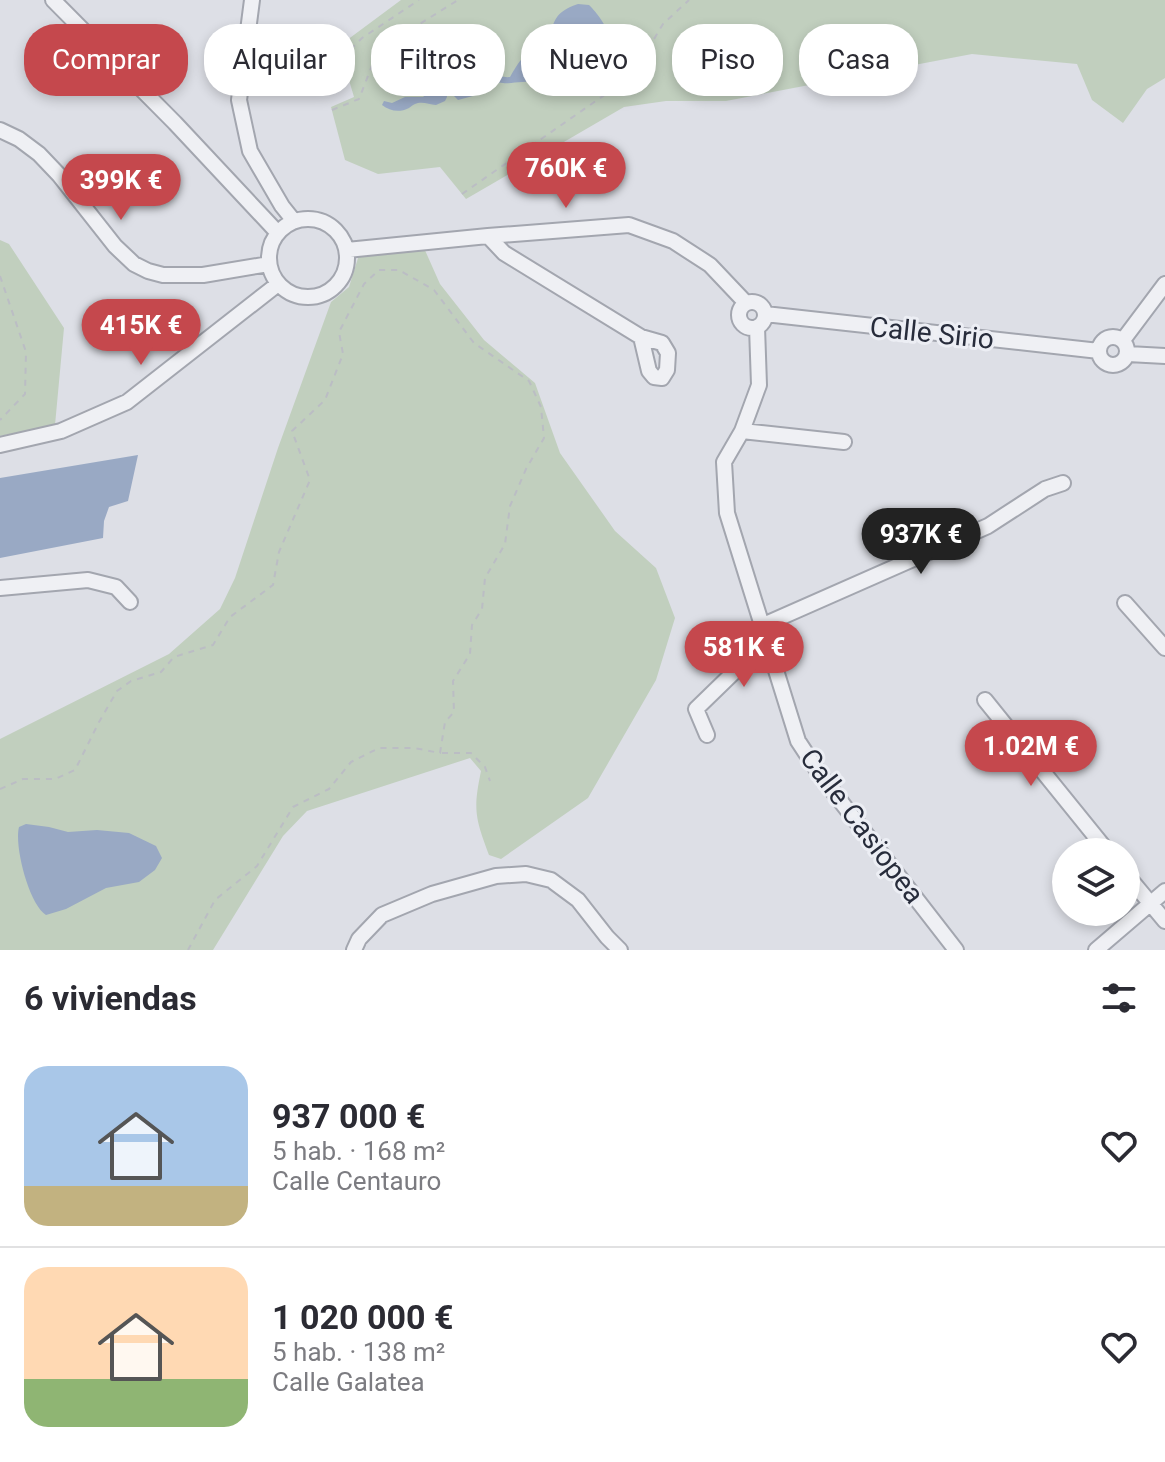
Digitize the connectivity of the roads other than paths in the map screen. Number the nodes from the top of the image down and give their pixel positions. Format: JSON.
{"nodes":[{"id":1,"x":53,"y":0,"type":"edge"},
{"id":2,"x":252,"y":0,"type":"edge"},
{"id":3,"x":0,"y":130,"type":"edge"},
{"id":4,"x":294,"y":221,"type":"junction"},
{"id":5,"x":278,"y":233,"type":"junction"},
{"id":6,"x":488,"y":236,"type":"junction"},
{"id":7,"x":347,"y":250,"type":"junction"},
{"id":8,"x":269,"y":264,"type":"junction"},
{"id":9,"x":278,"y":284,"type":"junction"},
{"id":10,"x":1165,"y":284,"type":"edge"},
{"id":11,"x":746,"y":303,"type":"junction"},
{"id":12,"x":761,"y":321,"type":"junction"},
{"id":13,"x":641,"y":337,"type":"dead end"},
{"id":14,"x":1125,"y":347,"type":"junction"},
{"id":15,"x":1099,"y":351,"type":"junction"},
{"id":16,"x":1165,"y":356,"type":"edge"},
{"id":17,"x":742,"y":431,"type":"junction"},
{"id":18,"x":844,"y":442,"type":"dead end"},
{"id":19,"x":0,"y":445,"type":"edge"},
{"id":20,"x":1063,"y":483,"type":"dead end"},
{"id":21,"x":0,"y":588,"type":"edge"},
{"id":22,"x":130,"y":602,"type":"dead end"},
{"id":23,"x":1125,"y":603,"type":"dead end"},
{"id":24,"x":761,"y":626,"type":"junction"},
{"id":25,"x":766,"y":641,"type":"junction"},
{"id":26,"x":1165,"y":648,"type":"edge"},
{"id":27,"x":985,"y":700,"type":"dead end"},
{"id":28,"x":707,"y":735,"type":"dead end"},
{"id":29,"x":1097,"y":838,"type":"edge"},
{"id":30,"x":1165,"y":891,"type":"edge"},
{"id":31,"x":1140,"y":892,"type":"edge"},
{"id":32,"x":1150,"y":904,"type":"junction"},
{"id":33,"x":1165,"y":921,"type":"edge"},
{"id":34,"x":354,"y":950,"type":"edge"},
{"id":35,"x":620,"y":950,"type":"edge"},
{"id":36,"x":956,"y":950,"type":"edge"},
{"id":37,"x":1096,"y":950,"type":"edge"}],
"edges":[{"from":1,"to":5,"type":"street"},
{"from":2,"to":4,"type":"street"},
{"from":3,"to":8,"type":"street"},
{"from":4,"to":5,"type":"street"},
{"from":4,"to":7,"type":"street"},
{"from":5,"to":8,"type":"street"},
{"from":6,"to":7,"type":"street"},
{"from":6,"to":11,"type":"street"},
{"from":6,"to":13,"type":"street"},
{"from":7,"to":9,"type":"street"},
{"from":8,"to":9,"type":"street"},
{"from":9,"to":19,"type":"street"},
{"from":10,"to":14,"type":"street"},
{"from":11,"to":12,"type":"street"},
{"from":11,"to":12,"type":"street"},
{"from":12,"to":15,"type":"street","name":"Calle Sirio"},
{"from":12,"to":17,"type":"street","name":"Calle Casiopea"},
{"from":14,"to":15,"type":"street"},
{"from":14,"to":15,"type":"street"},
{"from":14,"to":16,"type":"street"},
{"from":17,"to":18,"type":"street"},
{"from":17,"to":24,"type":"street","name":"Calle Casiopea"},
{"from":20,"to":24,"type":"street"},
{"from":21,"to":22,"type":"street"},
{"from":23,"to":26,"type":"street"},
{"from":24,"to":25,"type":"street","name":"Calle Casiopea"},
{"from":25,"to":28,"type":"street"},
{"from":25,"to":36,"type":"street","name":"Calle Casiopea"},
{"from":27,"to":29,"type":"street"},
{"from":30,"to":32,"type":"street"},
{"from":31,"to":32,"type":"street"},
{"from":32,"to":33,"type":"street"},
{"from":32,"to":37,"type":"street"},
{"from":34,"to":35,"type":"street"}]}
